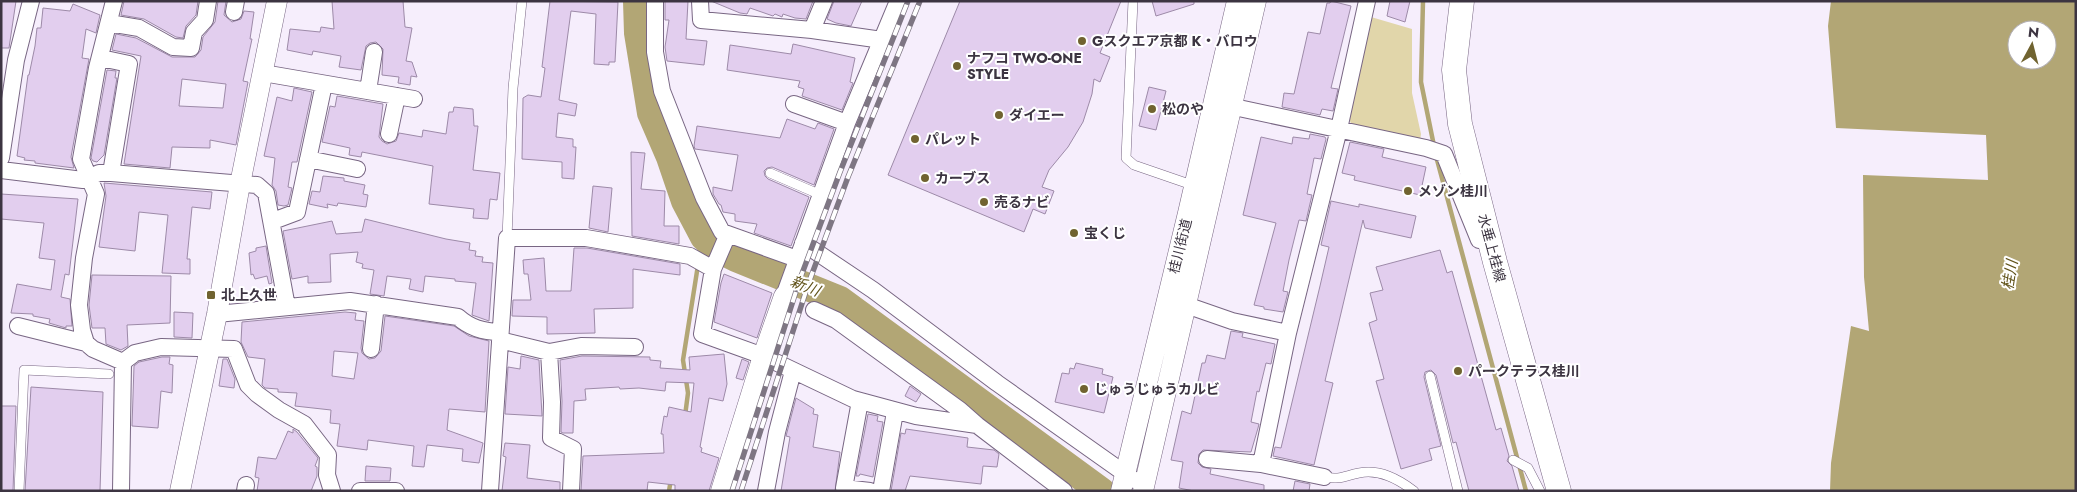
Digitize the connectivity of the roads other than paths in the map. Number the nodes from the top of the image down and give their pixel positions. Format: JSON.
{"nodes":[{"id":1,"x":31,"y":1,"type":"edge"},
{"id":2,"x":114,"y":1,"type":"edge"},
{"id":3,"x":208,"y":1,"type":"edge"},
{"id":4,"x":277,"y":1,"type":"edge"},
{"id":5,"x":522,"y":1,"type":"edge"},
{"id":6,"x":655,"y":1,"type":"edge"},
{"id":7,"x":700,"y":1,"type":"edge"},
{"id":8,"x":824,"y":1,"type":"edge"},
{"id":9,"x":898,"y":1,"type":"edge"},
{"id":10,"x":1133,"y":1,"type":"edge"},
{"id":11,"x":1237,"y":1,"type":"edge"},
{"id":12,"x":1256,"y":1,"type":"edge"},
{"id":13,"x":1367,"y":1,"type":"edge"},
{"id":14,"x":1462,"y":1,"type":"edge"},
{"id":15,"x":109,"y":24,"type":"junction"},
{"id":16,"x":812,"y":30,"type":"junction"},
{"id":17,"x":882,"y":40,"type":"junction"},
{"id":18,"x":374,"y":52,"type":"dead end"},
{"id":19,"x":101,"y":58,"type":"junction"},
{"id":20,"x":263,"y":73,"type":"junction"},
{"id":21,"x":324,"y":84,"type":"junction"},
{"id":22,"x":368,"y":91,"type":"junction"},
{"id":23,"x":397,"y":96,"type":"junction"},
{"id":24,"x":414,"y":99,"type":"dead end"},
{"id":25,"x":794,"y":104,"type":"dead end"},
{"id":26,"x":1222,"y":104,"type":"junction"},
{"id":27,"x":847,"y":123,"type":"junction"},
{"id":28,"x":1339,"y":129,"type":"junction"},
{"id":29,"x":389,"y":134,"type":"dead end"},
{"id":30,"x":1,"y":158,"type":"edge"},
{"id":31,"x":308,"y":159,"type":"junction"},
{"id":32,"x":357,"y":169,"type":"dead end"},
{"id":33,"x":1,"y":170,"type":"edge"},
{"id":34,"x":111,"y":173,"type":"junction"},
{"id":35,"x":770,"y":174,"type":"dead end"},
{"id":36,"x":90,"y":177,"type":"junction"},
{"id":37,"x":240,"y":184,"type":"junction"},
{"id":38,"x":1195,"y":186,"type":"junction"},
{"id":39,"x":820,"y":194,"type":"junction"},
{"id":40,"x":273,"y":221,"type":"junction"},
{"id":41,"x":727,"y":236,"type":"junction"},
{"id":42,"x":507,"y":238,"type":"junction"},
{"id":43,"x":803,"y":243,"type":"junction"},
{"id":44,"x":797,"y":259,"type":"junction"},
{"id":45,"x":1495,"y":262,"type":"junction"},
{"id":46,"x":714,"y":268,"type":"junction"},
{"id":47,"x":784,"y":296,"type":"joint"},
{"id":48,"x":376,"y":304,"type":"junction"},
{"id":49,"x":1186,"y":305,"type":"junction"},
{"id":50,"x":288,"y":307,"type":"junction"},
{"id":51,"x":814,"y":310,"type":"dead end"},
{"id":52,"x":217,"y":314,"type":"junction"},
{"id":53,"x":18,"y":326,"type":"dead end"},
{"id":54,"x":1288,"y":333,"type":"junction"},
{"id":55,"x":500,"y":336,"type":"junction"},
{"id":56,"x":86,"y":343,"type":"junction"},
{"id":57,"x":635,"y":347,"type":"dead end"},
{"id":58,"x":371,"y":349,"type":"dead end"},
{"id":59,"x":209,"y":350,"type":"junction"},
{"id":60,"x":549,"y":352,"type":"junction"},
{"id":61,"x":763,"y":356,"type":"junction"},
{"id":62,"x":123,"y":362,"type":"junction"},
{"id":63,"x":792,"y":371,"type":"junction"},
{"id":64,"x":108,"y":374,"type":"dead end"},
{"id":65,"x":1430,"y":376,"type":"dead end"},
{"id":66,"x":860,"y":402,"type":"junction"},
{"id":67,"x":895,"y":412,"type":"junction"},
{"id":68,"x":977,"y":424,"type":"junction"},
{"id":69,"x":1207,"y":459,"type":"dead end"},
{"id":70,"x":1517,"y":462,"type":"dead end"},
{"id":71,"x":1261,"y":464,"type":"junction"},
{"id":72,"x":1324,"y":477,"type":"joint"},
{"id":73,"x":1123,"y":482,"type":"edge"},
{"id":74,"x":1145,"y":490,"type":"edge"},
{"id":75,"x":19,"y":491,"type":"edge"},
{"id":76,"x":121,"y":491,"type":"edge"},
{"id":77,"x":180,"y":491,"type":"edge"},
{"id":78,"x":332,"y":491,"type":"edge"},
{"id":79,"x":360,"y":491,"type":"edge"},
{"id":80,"x":396,"y":491,"type":"edge"},
{"id":81,"x":490,"y":491,"type":"edge"},
{"id":82,"x":571,"y":491,"type":"edge"},
{"id":83,"x":721,"y":491,"type":"edge"},
{"id":84,"x":766,"y":491,"type":"edge"},
{"id":85,"x":870,"y":491,"type":"edge"},
{"id":86,"x":881,"y":491,"type":"edge"},
{"id":87,"x":1064,"y":491,"type":"edge"},
{"id":88,"x":1414,"y":491,"type":"edge"},
{"id":89,"x":1458,"y":491,"type":"edge"},
{"id":90,"x":1540,"y":491,"type":"edge"},
{"id":91,"x":1559,"y":491,"type":"edge"}],
"edges":[{"from":1,"to":30,"type":"street"},
{"from":2,"to":15,"type":"street"},
{"from":3,"to":15,"type":"street"},
{"from":4,"to":20,"type":"street"},
{"from":5,"to":42,"type":"lane"},
{"from":6,"to":41,"type":"street"},
{"from":7,"to":16,"type":"street"},
{"from":8,"to":16,"type":"street"},
{"from":9,"to":17,"type":"street"},
{"from":10,"to":38,"type":"lane"},
{"from":11,"to":26,"type":"street","name":"桂川街道"},
{"from":12,"to":26,"type":"street","name":"桂川街道"},
{"from":13,"to":28,"type":"street"},
{"from":14,"to":45,"type":"main road","name":"水垂上桂線"},
{"from":15,"to":19,"type":"street"},
{"from":16,"to":17,"type":"street"},
{"from":17,"to":27,"type":"street"},
{"from":18,"to":22,"type":"street"},
{"from":19,"to":34,"type":"street"},
{"from":19,"to":36,"type":"street"},
{"from":20,"to":21,"type":"street"},
{"from":20,"to":37,"type":"street"},
{"from":21,"to":22,"type":"street"},
{"from":21,"to":31,"type":"street"},
{"from":22,"to":23,"type":"street"},
{"from":23,"to":24,"type":"street"},
{"from":23,"to":29,"type":"street"},
{"from":25,"to":27,"type":"street"},
{"from":26,"to":28,"type":"street"},
{"from":26,"to":38,"type":"street","name":"桂川街道"},
{"from":26,"to":49,"type":"street","name":"桂川街道"},
{"from":27,"to":39,"type":"street"},
{"from":28,"to":45,"type":"street"},
{"from":28,"to":54,"type":"street"},
{"from":31,"to":32,"type":"street"},
{"from":31,"to":40,"type":"street"},
{"from":33,"to":36,"type":"street"},
{"from":34,"to":36,"type":"street"},
{"from":34,"to":37,"type":"street"},
{"from":35,"to":39,"type":"lane"},
{"from":36,"to":56,"type":"street"},
{"from":37,"to":40,"type":"street"},
{"from":37,"to":52,"type":"street"},
{"from":38,"to":73,"type":"street","name":"桂川街道"},
{"from":39,"to":43,"type":"street"},
{"from":40,"to":50,"type":"street"},
{"from":41,"to":44,"type":"street"},
{"from":41,"to":46,"type":"street"},
{"from":42,"to":46,"type":"street"},
{"from":42,"to":55,"type":"street"},
{"from":43,"to":44,"type":"street"},
{"from":43,"to":73,"type":"street"},
{"from":44,"to":47,"type":"street"},
{"from":45,"to":91,"type":"main road","name":"水垂上桂線"},
{"from":46,"to":61,"type":"street"},
{"from":47,"to":61,"type":"street"},
{"from":48,"to":50,"type":"street"},
{"from":48,"to":55,"type":"street"},
{"from":48,"to":58,"type":"street"},
{"from":49,"to":54,"type":"street"},
{"from":49,"to":74,"type":"street","name":"桂川街道"},
{"from":50,"to":52,"type":"street"},
{"from":51,"to":68,"type":"street"},
{"from":52,"to":59,"type":"street"},
{"from":53,"to":56,"type":"street"},
{"from":54,"to":71,"type":"street"},
{"from":55,"to":60,"type":"street"},
{"from":55,"to":81,"type":"street"},
{"from":56,"to":62,"type":"street"},
{"from":57,"to":60,"type":"street"},
{"from":59,"to":62,"type":"street"},
{"from":59,"to":77,"type":"street"},
{"from":59,"to":78,"type":"street"},
{"from":60,"to":82,"type":"street"},
{"from":61,"to":63,"type":"street"},
{"from":61,"to":83,"type":"street"},
{"from":62,"to":76,"type":"street"},
{"from":63,"to":66,"type":"street"},
{"from":63,"to":84,"type":"street"},
{"from":64,"to":75,"type":"lane"},
{"from":65,"to":89,"type":"lane"},
{"from":66,"to":67,"type":"street"},
{"from":66,"to":85,"type":"street"},
{"from":67,"to":68,"type":"street"},
{"from":67,"to":86,"type":"street"},
{"from":68,"to":87,"type":"street"},
{"from":69,"to":71,"type":"street"},
{"from":70,"to":90,"type":"lane"},
{"from":71,"to":72,"type":"street"},
{"from":72,"to":88,"type":"lane"},
{"from":73,"to":74,"type":"street"},
{"from":79,"to":80,"type":"street"}]}
